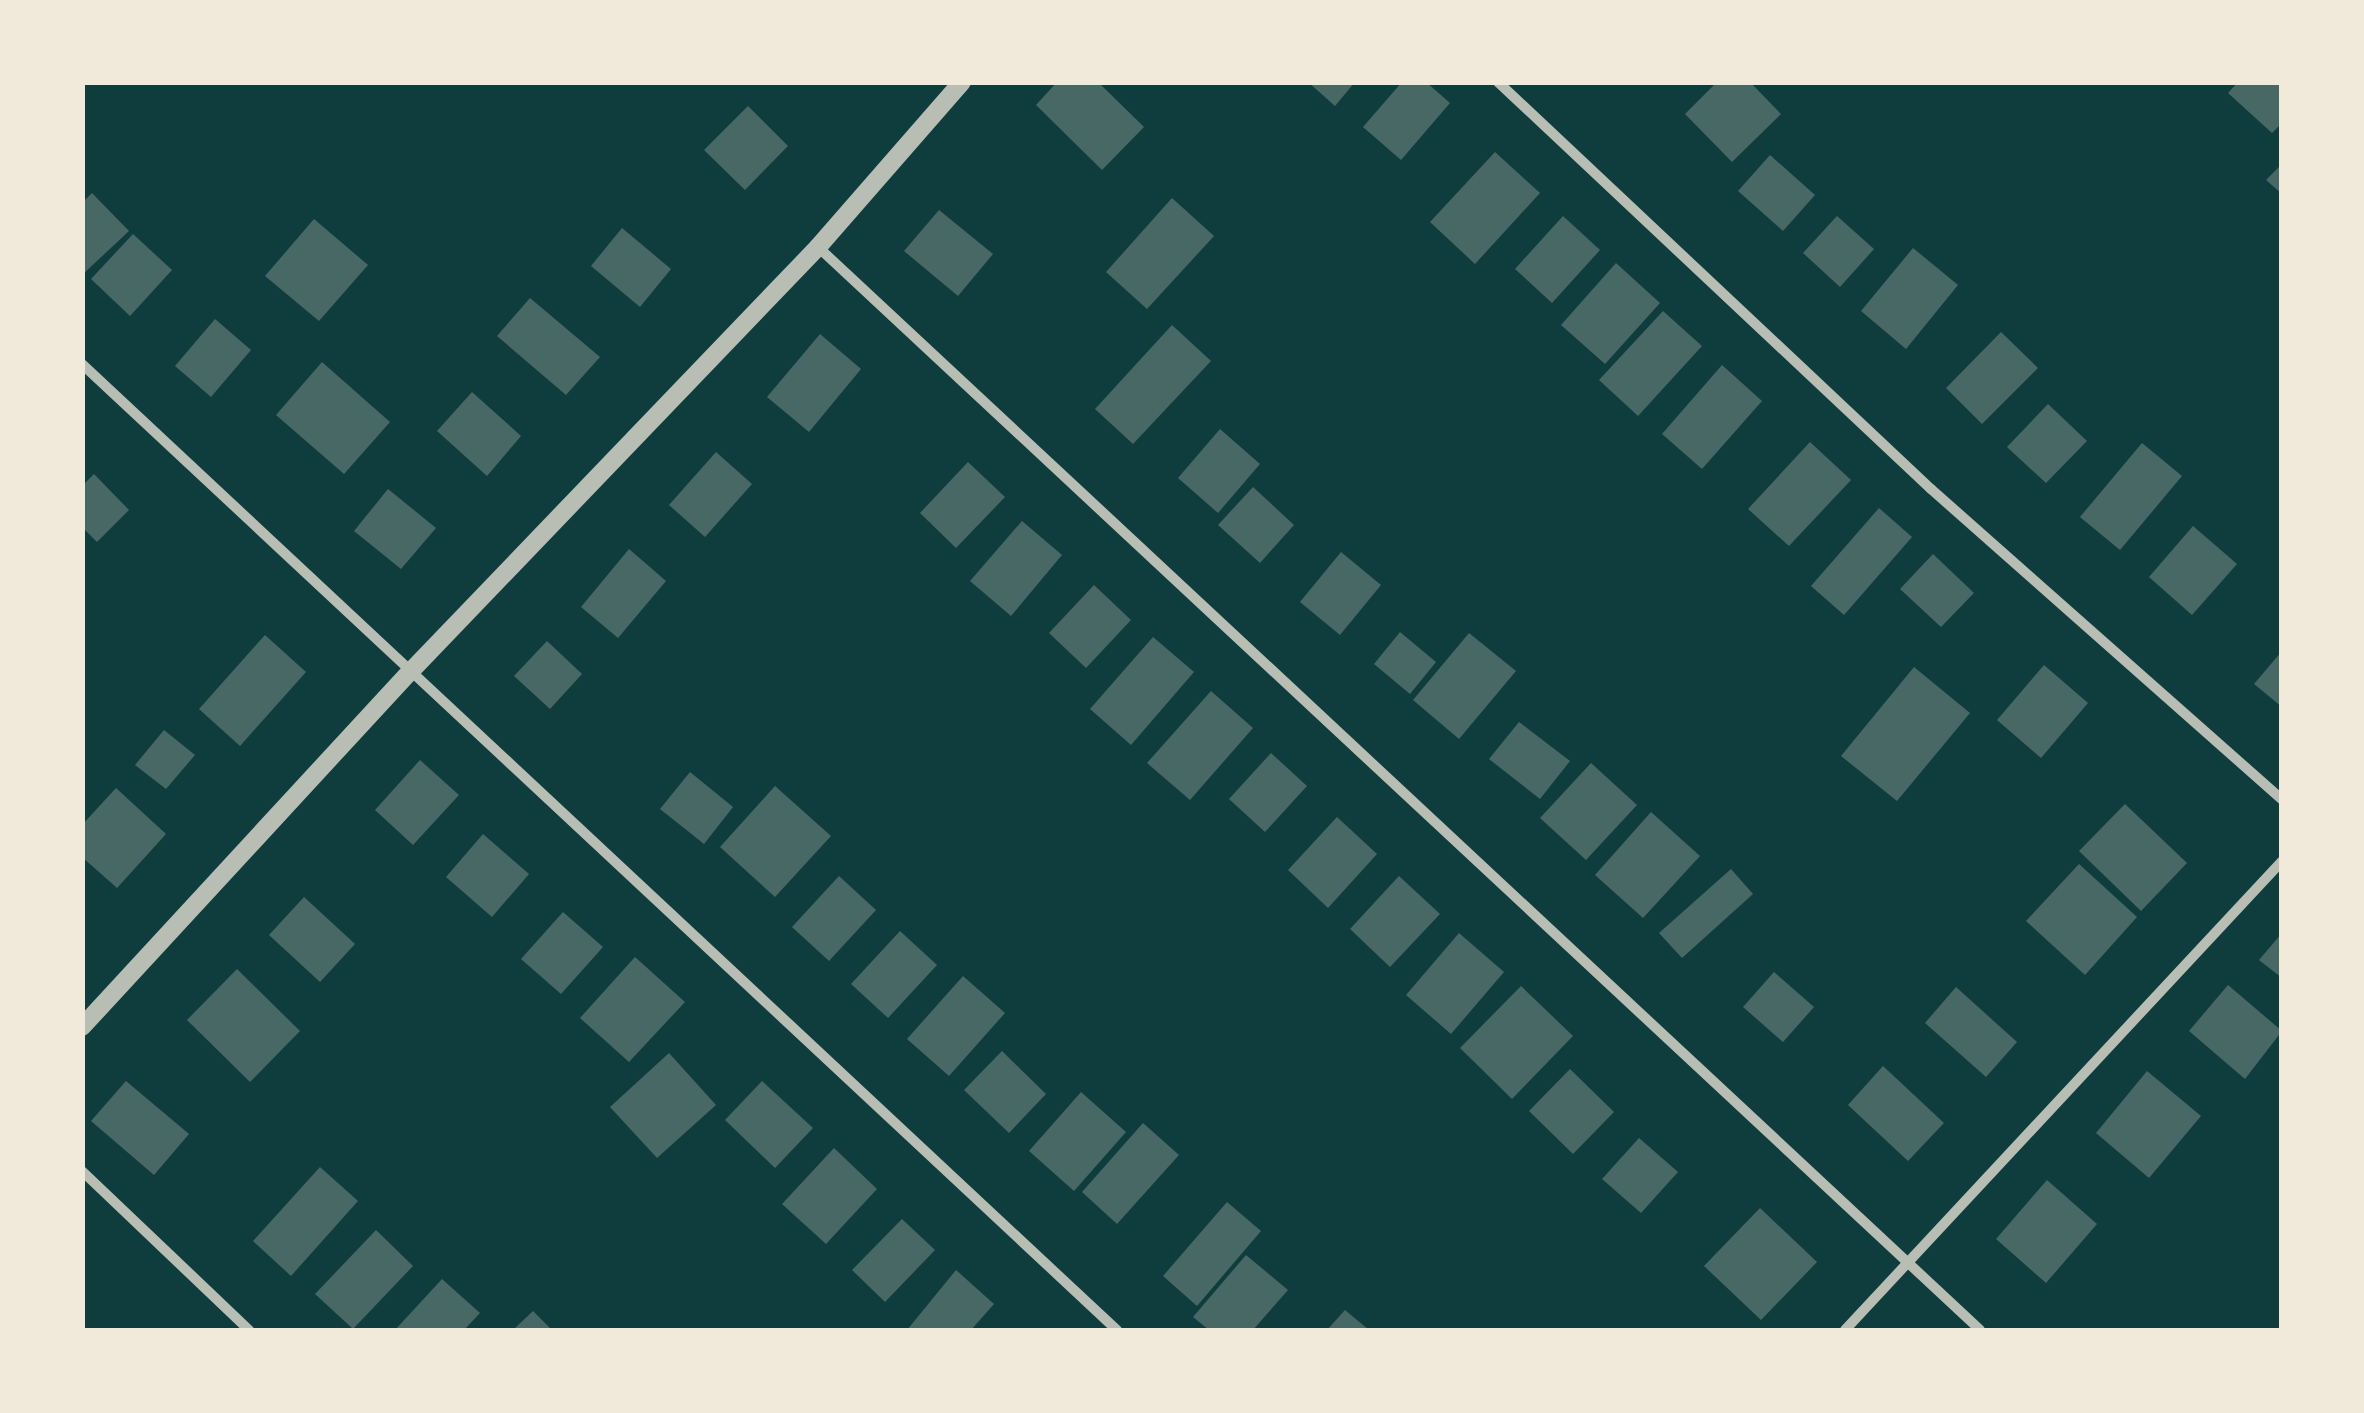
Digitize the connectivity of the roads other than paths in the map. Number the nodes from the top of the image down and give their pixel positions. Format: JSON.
{"nodes":[{"id":1,"x":962,"y":82,"type":"edge"},
{"id":2,"x":1498,"y":82,"type":"edge"},
{"id":3,"x":818,"y":247,"type":"junction"},
{"id":4,"x":82,"y":364,"type":"edge"},
{"id":5,"x":411,"y":671,"type":"junction"},
{"id":6,"x":2282,"y":800,"type":"edge"},
{"id":7,"x":2282,"y":861,"type":"edge"},
{"id":8,"x":82,"y":1028,"type":"edge"},
{"id":9,"x":82,"y":1172,"type":"edge"},
{"id":10,"x":1909,"y":1262,"type":"junction"},
{"id":11,"x":249,"y":1330,"type":"edge"},
{"id":12,"x":1117,"y":1330,"type":"edge"},
{"id":13,"x":1845,"y":1330,"type":"edge"},
{"id":14,"x":1980,"y":1330,"type":"edge"}],
"edges":[{"from":1,"to":3,"type":"street"},
{"from":2,"to":6,"type":"street"},
{"from":3,"to":5,"type":"street"},
{"from":3,"to":10,"type":"street"},
{"from":4,"to":5,"type":"street"},
{"from":5,"to":8,"type":"street"},
{"from":5,"to":12,"type":"street"},
{"from":7,"to":10,"type":"street"},
{"from":9,"to":11,"type":"street"},
{"from":10,"to":13,"type":"street"},
{"from":10,"to":14,"type":"street"}]}
